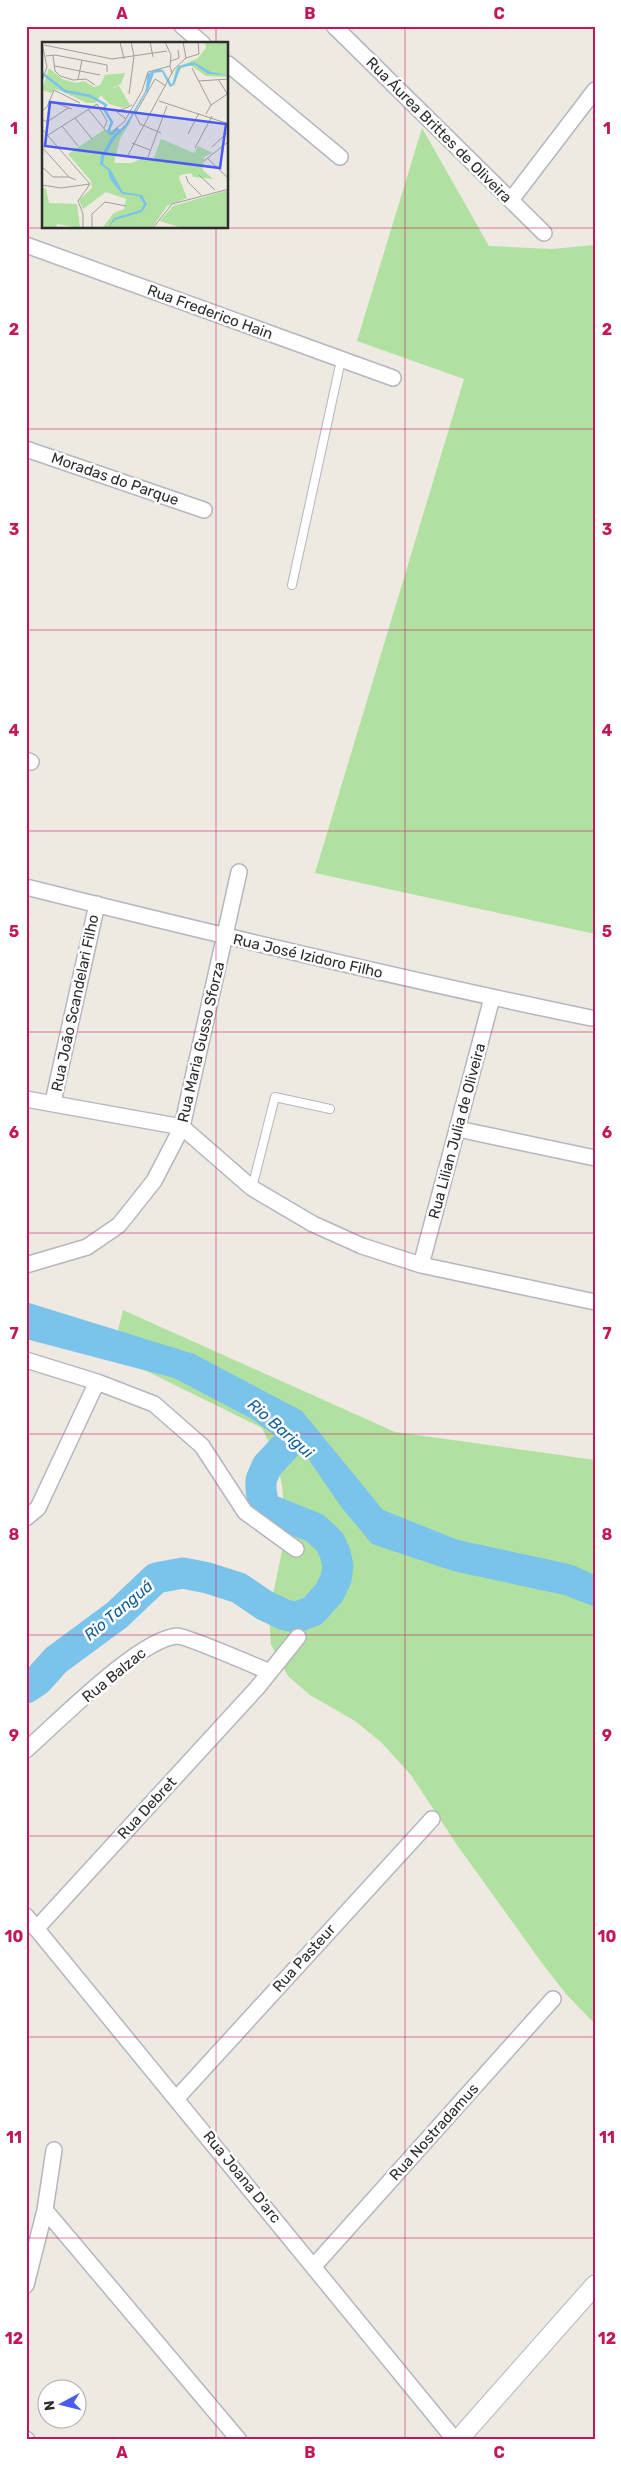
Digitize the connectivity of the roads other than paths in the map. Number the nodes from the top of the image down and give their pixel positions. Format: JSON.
{"nodes":[{"id":1,"x":182,"y":26,"type":"edge"},
{"id":2,"x":334,"y":26,"type":"edge"},
{"id":3,"x":202,"y":42,"type":"edge"},
{"id":4,"x":229,"y":65,"type":"edge"},
{"id":5,"x":595,"y":90,"type":"edge"},
{"id":6,"x":340,"y":157,"type":"dead end"},
{"id":7,"x":511,"y":200,"type":"junction"},
{"id":8,"x":544,"y":233,"type":"dead end"},
{"id":9,"x":26,"y":245,"type":"edge"},
{"id":10,"x":341,"y":360,"type":"junction"},
{"id":11,"x":393,"y":378,"type":"dead end"},
{"id":12,"x":26,"y":448,"type":"edge"},
{"id":13,"x":204,"y":510,"type":"dead end"},
{"id":14,"x":292,"y":585,"type":"dead end"},
{"id":15,"x":239,"y":872,"type":"dead end"},
{"id":16,"x":26,"y":887,"type":"edge"},
{"id":17,"x":97,"y":904,"type":"junction"},
{"id":18,"x":225,"y":937,"type":"junction"},
{"id":19,"x":492,"y":998,"type":"junction"},
{"id":20,"x":591,"y":1018,"type":"dead end"},
{"id":21,"x":26,"y":1099,"type":"edge"},
{"id":22,"x":53,"y":1102,"type":"junction"},
{"id":23,"x":330,"y":1109,"type":"dead end"},
{"id":24,"x":182,"y":1127,"type":"junction"},
{"id":25,"x":458,"y":1129,"type":"junction"},
{"id":26,"x":595,"y":1158,"type":"edge"},
{"id":27,"x":252,"y":1188,"type":"junction"},
{"id":28,"x":26,"y":1265,"type":"edge"},
{"id":29,"x":421,"y":1265,"type":"junction"},
{"id":30,"x":595,"y":1302,"type":"edge"},
{"id":31,"x":26,"y":1360,"type":"edge"},
{"id":32,"x":97,"y":1382,"type":"junction"},
{"id":33,"x":26,"y":1518,"type":"edge"},
{"id":34,"x":296,"y":1548,"type":"dead end"},
{"id":35,"x":298,"y":1637,"type":"dead end"},
{"id":36,"x":270,"y":1672,"type":"junction"},
{"id":37,"x":26,"y":1750,"type":"edge"},
{"id":38,"x":432,"y":1819,"type":"dead end"},
{"id":39,"x":26,"y":1916,"type":"edge"},
{"id":40,"x":36,"y":1929,"type":"junction"},
{"id":41,"x":553,"y":1999,"type":"dead end"},
{"id":42,"x":176,"y":2098,"type":"junction"},
{"id":43,"x":54,"y":2150,"type":"dead end"},
{"id":44,"x":45,"y":2210,"type":"junction"},
{"id":45,"x":314,"y":2266,"type":"junction"},
{"id":46,"x":26,"y":2285,"type":"edge"},
{"id":47,"x":595,"y":2285,"type":"edge"},
{"id":48,"x":240,"y":2440,"type":"edge"},
{"id":49,"x":456,"y":2440,"type":"edge"}],
"edges":[{"from":1,"to":3,"type":"street"},
{"from":2,"to":7,"type":"street","name":"Rua Áurea Brittes de Oliveira"},
{"from":4,"to":6,"type":"street"},
{"from":5,"to":7,"type":"street"},
{"from":7,"to":8,"type":"street","name":"Rua Áurea Brittes de Oliveira"},
{"from":9,"to":10,"type":"street","name":"Rua Frederico Hain"},
{"from":10,"to":11,"type":"street","name":"Rua Frederico Hain"},
{"from":10,"to":14,"type":"lane"},
{"from":12,"to":13,"type":"street","name":"Moradas do Parque"},
{"from":15,"to":18,"type":"street","name":"Rua Maria Gusso Sforza"},
{"from":16,"to":17,"type":"street","name":"Rua José Izidoro Filho"},
{"from":17,"to":18,"type":"street","name":"Rua José Izidoro Filho"},
{"from":17,"to":22,"type":"street","name":"Rua João Scandelari Filho"},
{"from":18,"to":19,"type":"street","name":"Rua José Izidoro Filho"},
{"from":18,"to":24,"type":"street","name":"Rua Maria Gusso Sforza"},
{"from":19,"to":20,"type":"street","name":"Rua José Izidoro Filho"},
{"from":19,"to":25,"type":"street","name":"Rua Lilian Julia de Oliveira"},
{"from":21,"to":22,"type":"street"},
{"from":22,"to":24,"type":"street"},
{"from":23,"to":27,"type":"lane"},
{"from":24,"to":27,"type":"street"},
{"from":24,"to":28,"type":"street","name":"Rua Maria Gusso Sforza"},
{"from":25,"to":26,"type":"street"},
{"from":25,"to":29,"type":"street","name":"Rua Lilian Julia de Oliveira"},
{"from":27,"to":29,"type":"street"},
{"from":29,"to":30,"type":"street"},
{"from":31,"to":32,"type":"street"},
{"from":32,"to":33,"type":"street"},
{"from":32,"to":34,"type":"street"},
{"from":35,"to":36,"type":"street","name":"Rua Debret"},
{"from":36,"to":37,"type":"street","name":"Rua Balzac"},
{"from":36,"to":40,"type":"street","name":"Rua Debret"},
{"from":38,"to":42,"type":"street","name":"Rua Pasteur"},
{"from":39,"to":40,"type":"street","name":"Rua Joana D'arc"},
{"from":40,"to":42,"type":"street","name":"Rua Joana D'arc"},
{"from":41,"to":45,"type":"street","name":"Rua Nostradamus"},
{"from":42,"to":45,"type":"street","name":"Rua Joana D'arc"},
{"from":43,"to":44,"type":"street"},
{"from":44,"to":46,"type":"street"},
{"from":44,"to":48,"type":"street"},
{"from":45,"to":49,"type":"street","name":"Rua Joana D'arc"},
{"from":47,"to":49,"type":"street"}]}
